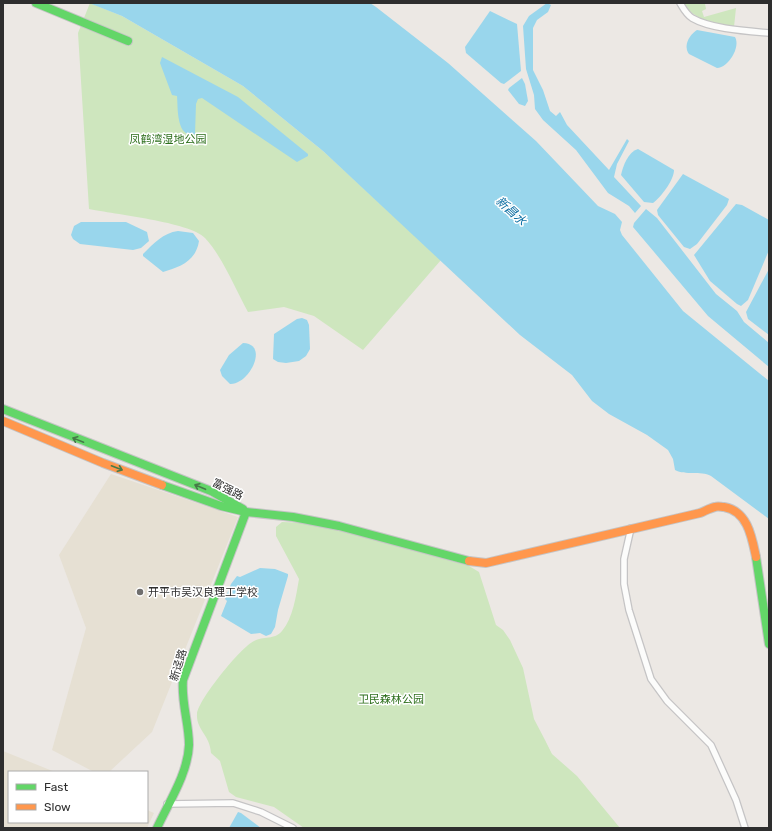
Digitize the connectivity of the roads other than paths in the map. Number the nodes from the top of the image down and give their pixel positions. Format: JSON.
{"nodes":[{"id":1,"x":36,"y":3,"type":"edge"},
{"id":2,"x":680,"y":3,"type":"edge"},
{"id":3,"x":769,"y":33,"type":"edge"},
{"id":4,"x":128,"y":41,"type":"dead end"},
{"id":5,"x":3,"y":409,"type":"edge"},
{"id":6,"x":3,"y":421,"type":"edge"},
{"id":7,"x":246,"y":512,"type":"junction"},
{"id":8,"x":631,"y":528,"type":"junction"},
{"id":9,"x":769,"y":644,"type":"edge"},
{"id":10,"x":167,"y":804,"type":"junction"},
{"id":11,"x":157,"y":828,"type":"edge"},
{"id":12,"x":293,"y":828,"type":"edge"},
{"id":13,"x":745,"y":828,"type":"edge"}],
"edges":[{"from":1,"to":4,"type":"street"},
{"from":2,"to":3,"type":"street"},
{"from":7,"to":5,"type":"street","name":"富强路","one_way":true},
{"from":6,"to":7,"type":"street","name":"富强路","one_way":true},
{"from":7,"to":8,"type":"street"},
{"from":7,"to":10,"type":"street","name":"新迳路"},
{"from":8,"to":9,"type":"street"},
{"from":8,"to":13,"type":"street"},
{"from":10,"to":11,"type":"street","name":"新迳路"},
{"from":10,"to":12,"type":"street"}]}
